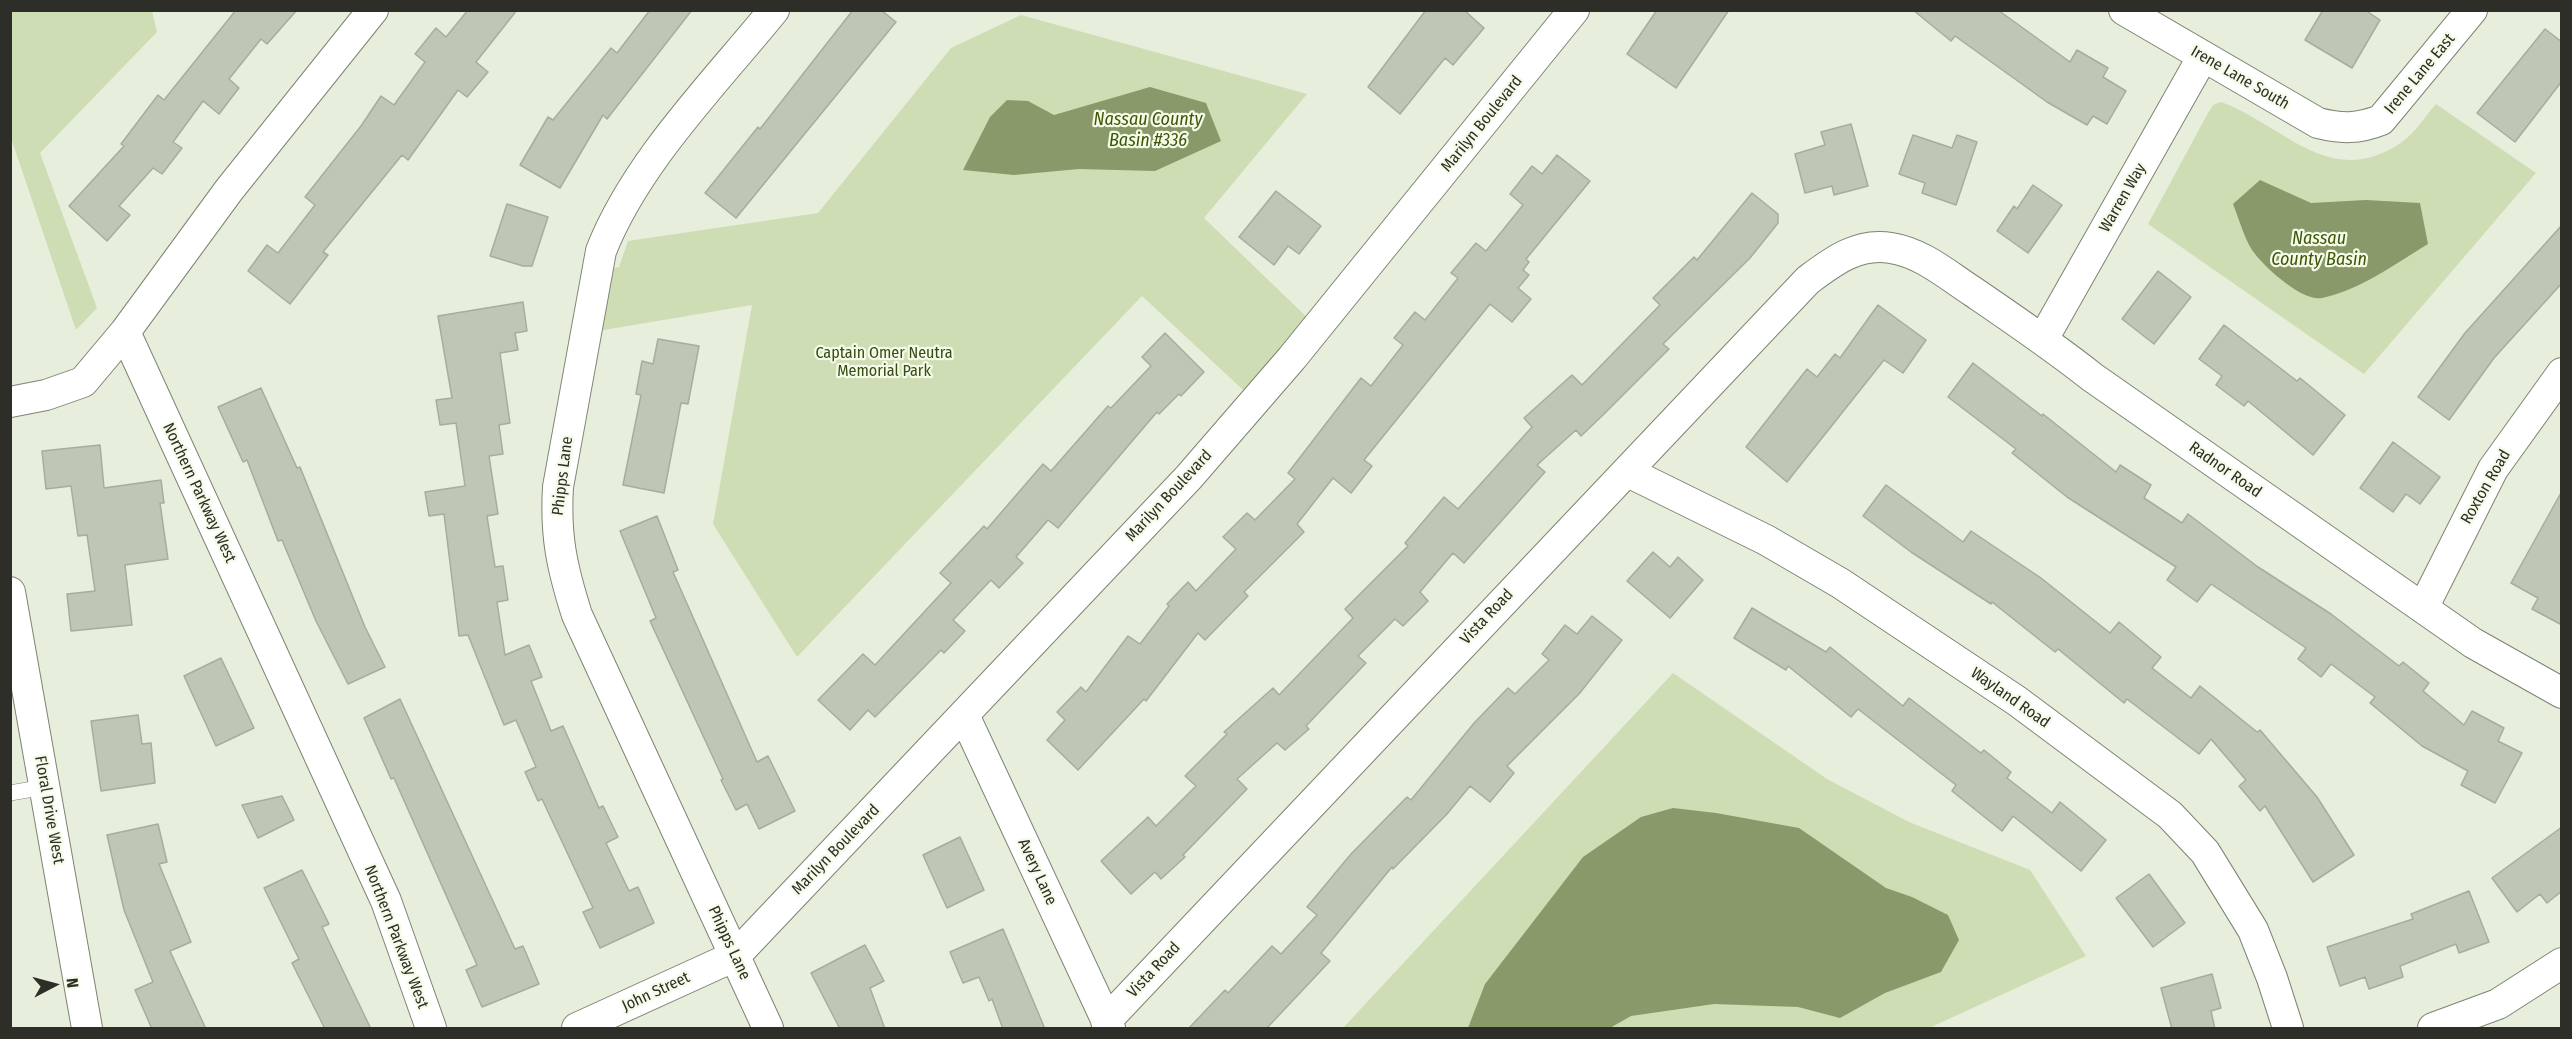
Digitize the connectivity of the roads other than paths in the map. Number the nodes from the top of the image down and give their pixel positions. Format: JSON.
{"nodes":[{"id":1,"x":373,"y":10,"type":"edge"},
{"id":2,"x":774,"y":10,"type":"edge"},
{"id":3,"x":1574,"y":10,"type":"edge"},
{"id":4,"x":2124,"y":10,"type":"edge"},
{"id":5,"x":2472,"y":10,"type":"edge"},
{"id":6,"x":2202,"y":58,"type":"junction"},
{"id":7,"x":2362,"y":127,"type":"joint"},
{"id":8,"x":1889,"y":248,"type":"joint"},
{"id":9,"x":125,"y":332,"type":"junction"},
{"id":10,"x":2043,"y":339,"type":"junction"},
{"id":11,"x":2562,"y":373,"type":"edge"},
{"id":12,"x":10,"y":402,"type":"edge"},
{"id":13,"x":1628,"y":472,"type":"junction"},
{"id":14,"x":11,"y":594,"type":"edge"},
{"id":15,"x":2422,"y":608,"type":"junction"},
{"id":16,"x":2562,"y":693,"type":"edge"},
{"id":17,"x":20,"y":696,"type":"edge"},
{"id":18,"x":964,"y":715,"type":"junction"},
{"id":19,"x":45,"y":787,"type":"junction"},
{"id":20,"x":10,"y":793,"type":"edge"},
{"id":21,"x":735,"y":956,"type":"junction"},
{"id":22,"x":2562,"y":963,"type":"edge"},
{"id":23,"x":1108,"y":1025,"type":"edge"},
{"id":24,"x":87,"y":1029,"type":"edge"},
{"id":25,"x":430,"y":1029,"type":"edge"},
{"id":26,"x":577,"y":1029,"type":"edge"},
{"id":27,"x":768,"y":1029,"type":"edge"},
{"id":28,"x":2288,"y":1029,"type":"edge"},
{"id":29,"x":2433,"y":1029,"type":"edge"}],
"edges":[{"from":1,"to":9,"type":"street"},
{"from":2,"to":21,"type":"street","name":"Phipps Lane"},
{"from":3,"to":18,"type":"street","name":"Marilyn Boulevard"},
{"from":4,"to":6,"type":"street","name":"Irene Lane South"},
{"from":5,"to":7,"type":"street","name":"Irene Lane East"},
{"from":6,"to":7,"type":"street","name":"Irene Lane South"},
{"from":6,"to":10,"type":"street","name":"Warren Way"},
{"from":8,"to":10,"type":"street","name":"Radnor Road"},
{"from":8,"to":13,"type":"street","name":"Vista Road"},
{"from":9,"to":12,"type":"street"},
{"from":9,"to":25,"type":"street","name":"Northern Parkway West"},
{"from":10,"to":15,"type":"street","name":"Radnor Road"},
{"from":11,"to":15,"type":"street","name":"Roxton Road"},
{"from":13,"to":23,"type":"street","name":"Vista Road"},
{"from":13,"to":28,"type":"street","name":"Wayland Road"},
{"from":14,"to":17,"type":"street","name":"Floral Drive West"},
{"from":15,"to":16,"type":"street","name":"Radnor Road"},
{"from":17,"to":19,"type":"street","name":"Floral Drive West"},
{"from":18,"to":21,"type":"street","name":"Marilyn Boulevard"},
{"from":18,"to":23,"type":"street","name":"Avery Lane"},
{"from":19,"to":20,"type":"lane"},
{"from":19,"to":24,"type":"street","name":"Floral Drive West"},
{"from":21,"to":26,"type":"street","name":"John Street"},
{"from":21,"to":27,"type":"street","name":"Phipps Lane"},
{"from":22,"to":29,"type":"street"}]}
